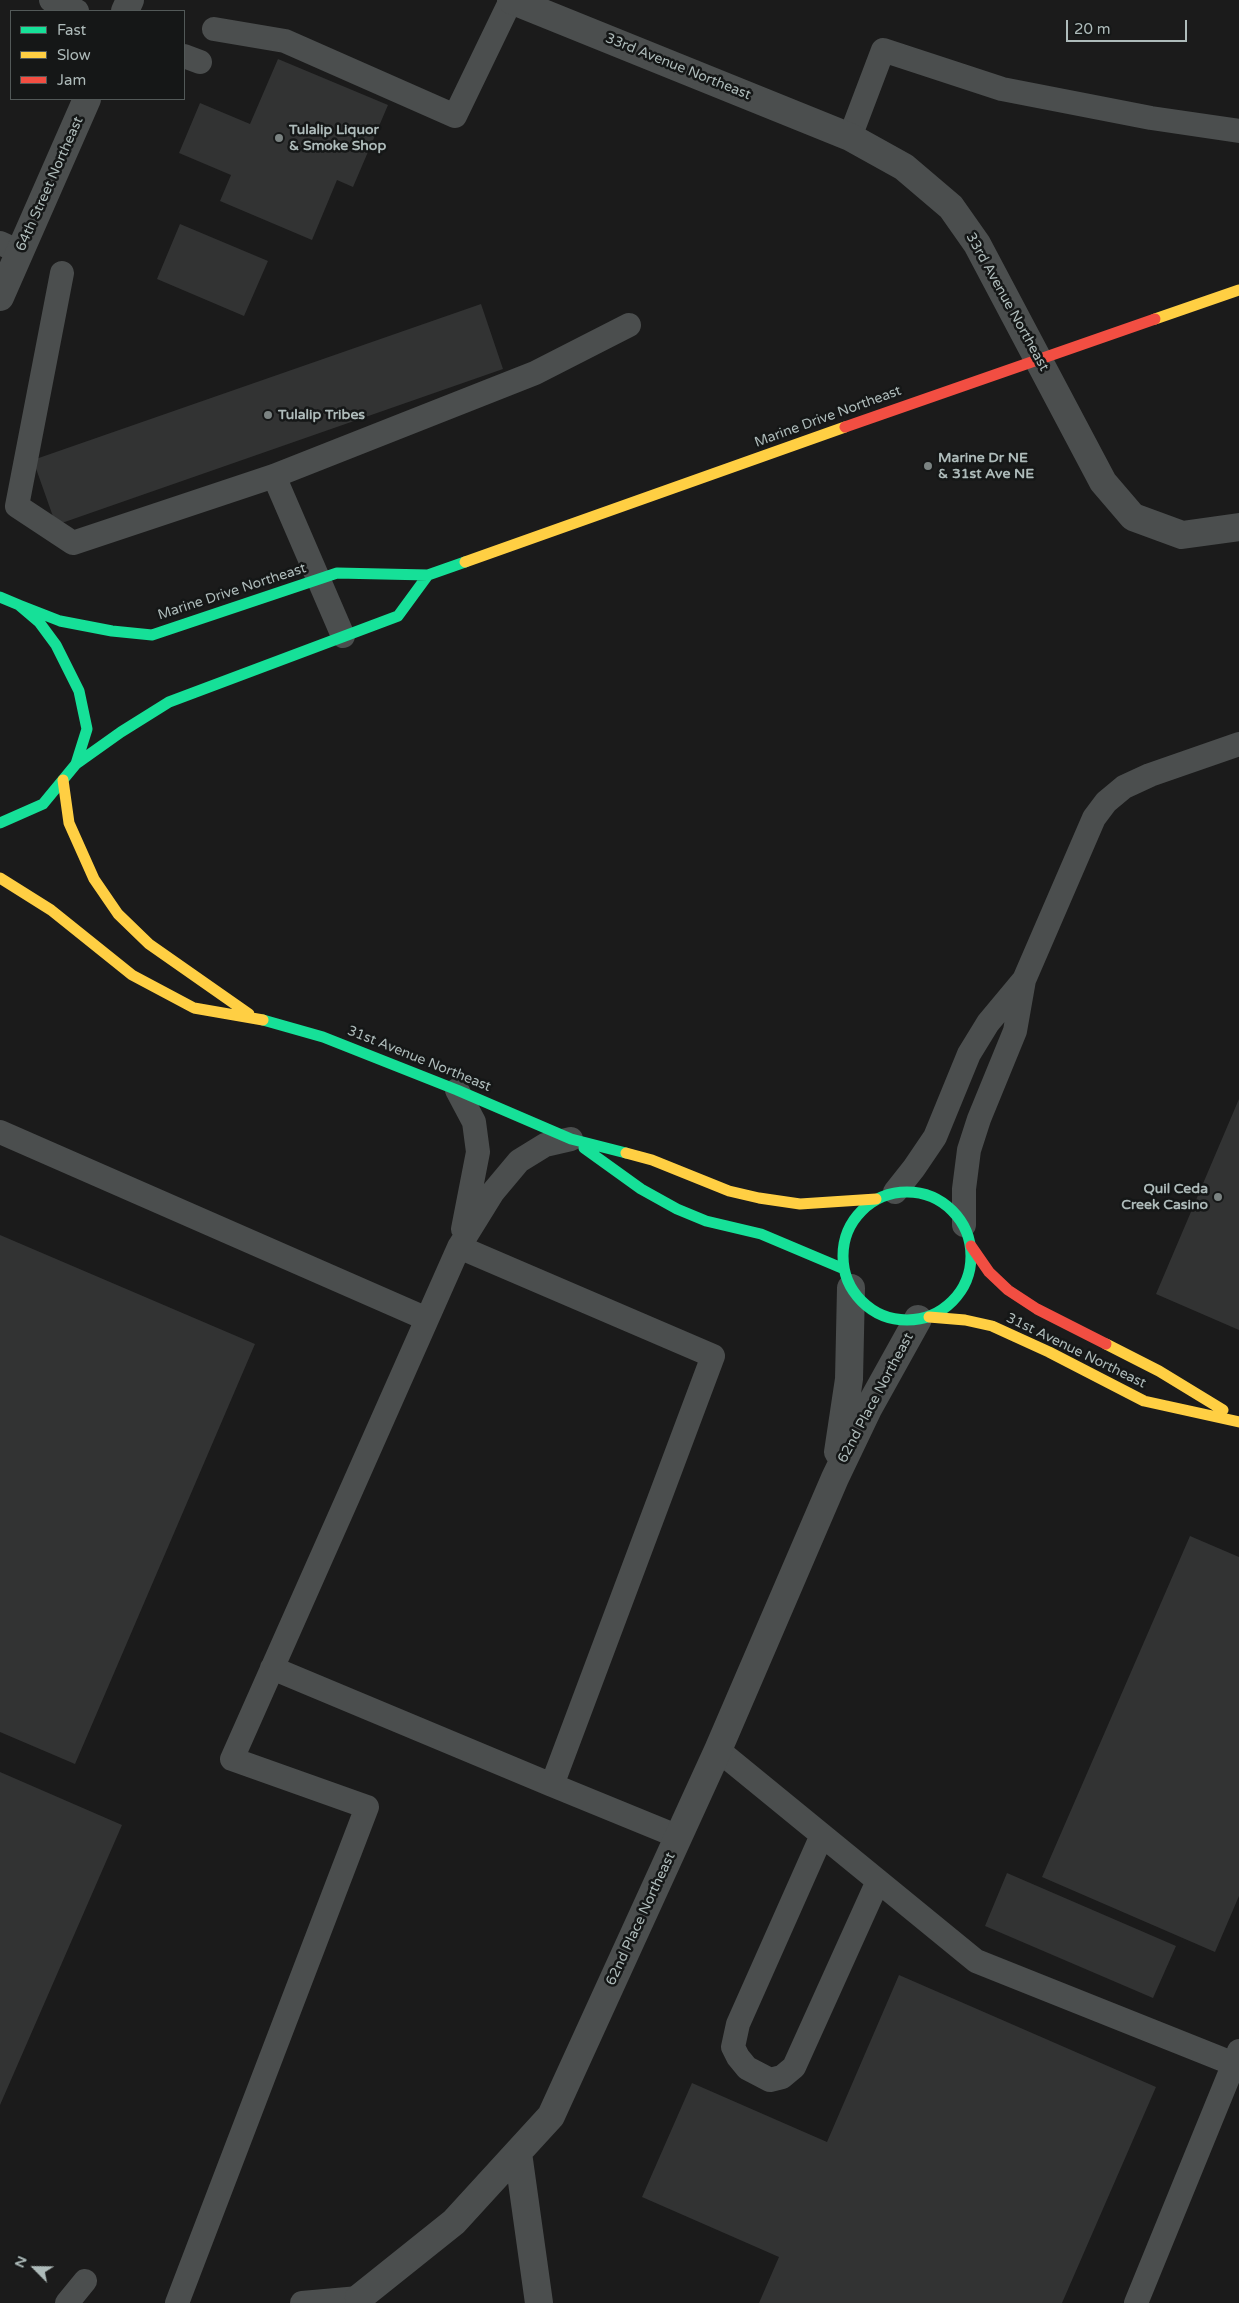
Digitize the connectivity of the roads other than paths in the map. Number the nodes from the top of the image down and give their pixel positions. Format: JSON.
{"nodes":[{"id":1,"x":51,"y":0,"type":"edge"},
{"id":2,"x":511,"y":0,"type":"edge"},
{"id":3,"x":75,"y":10,"type":"edge"},
{"id":4,"x":214,"y":29,"type":"dead end"},
{"id":5,"x":86,"y":100,"type":"edge"},
{"id":6,"x":1239,"y":131,"type":"edge"},
{"id":7,"x":850,"y":137,"type":"junction"},
{"id":8,"x":10,"y":248,"type":"edge"},
{"id":9,"x":62,"y":272,"type":"dead end"},
{"id":10,"x":1239,"y":290,"type":"edge"},
{"id":11,"x":0,"y":297,"type":"edge"},
{"id":12,"x":629,"y":325,"type":"dead end"},
{"id":13,"x":1038,"y":359,"type":"junction"},
{"id":14,"x":274,"y":476,"type":"junction"},
{"id":15,"x":1239,"y":527,"type":"edge"},
{"id":16,"x":428,"y":575,"type":"junction"},
{"id":17,"x":318,"y":580,"type":"junction"},
{"id":18,"x":0,"y":598,"type":"edge"},
{"id":19,"x":19,"y":605,"type":"junction"},
{"id":20,"x":343,"y":636,"type":"junction"},
{"id":21,"x":1239,"y":744,"type":"edge"},
{"id":22,"x":76,"y":764,"type":"junction"},
{"id":23,"x":63,"y":780,"type":"junction"},
{"id":24,"x":0,"y":823,"type":"edge"},
{"id":25,"x":0,"y":878,"type":"edge"},
{"id":26,"x":1024,"y":980,"type":"junction"},
{"id":27,"x":252,"y":1017,"type":"junction"},
{"id":28,"x":457,"y":1090,"type":"junction"},
{"id":29,"x":0,"y":1132,"type":"edge"},
{"id":30,"x":571,"y":1139,"type":"junction"},
{"id":31,"x":885,"y":1196,"type":"junction"},
{"id":32,"x":968,"y":1235,"type":"junction"},
{"id":33,"x":459,"y":1247,"type":"junction"},
{"id":34,"x":847,"y":1279,"type":"junction"},
{"id":35,"x":427,"y":1318,"type":"junction"},
{"id":36,"x":923,"y":1318,"type":"junction"},
{"id":37,"x":1239,"y":1421,"type":"edge"},
{"id":38,"x":834,"y":1478,"type":"junction"},
{"id":39,"x":272,"y":1668,"type":"junction"},
{"id":40,"x":718,"y":1750,"type":"junction"},
{"id":41,"x":552,"y":1785,"type":"junction"},
{"id":42,"x":822,"y":1835,"type":"junction"},
{"id":43,"x":679,"y":1837,"type":"junction"},
{"id":44,"x":878,"y":1881,"type":"junction"},
{"id":45,"x":1236,"y":2058,"type":"edge"},
{"id":46,"x":518,"y":2153,"type":"junction"},
{"id":47,"x":84,"y":2281,"type":"dead end"},
{"id":48,"x":360,"y":2300,"type":"edge"},
{"id":49,"x":67,"y":2303,"type":"edge"},
{"id":50,"x":177,"y":2303,"type":"edge"},
{"id":51,"x":302,"y":2303,"type":"edge"},
{"id":52,"x":539,"y":2303,"type":"edge"},
{"id":53,"x":1136,"y":2303,"type":"edge"}],
"edges":[{"from":1,"to":3,"type":"lane"},
{"from":2,"to":4,"type":"lane"},
{"from":2,"to":7,"type":"street","name":"33rd Avenue Northeast"},
{"from":5,"to":8,"type":"street","name":"64th Street Northeast"},
{"from":6,"to":7,"type":"lane"},
{"from":7,"to":13,"type":"street","name":"33rd Avenue Northeast"},
{"from":8,"to":11,"type":"street","name":"64th Street Northeast"},
{"from":9,"to":14,"type":"lane"},
{"from":10,"to":13,"type":"street","name":"Marine Drive Northeast"},
{"from":12,"to":14,"type":"lane"},
{"from":13,"to":15,"type":"street","name":"33rd Avenue Northeast"},
{"from":13,"to":16,"type":"street","name":"Marine Drive Northeast"},
{"from":14,"to":17,"type":"lane"},
{"from":16,"to":17,"type":"street","name":"Marine Drive Northeast"},
{"from":16,"to":20,"type":"street"},
{"from":17,"to":19,"type":"street","name":"Marine Drive Northeast"},
{"from":17,"to":20,"type":"lane"},
{"from":18,"to":19,"type":"street","name":"Marine Drive Northeast"},
{"from":19,"to":22,"type":"street"},
{"from":20,"to":22,"type":"street"},
{"from":21,"to":26,"type":"lane"},
{"from":22,"to":23,"type":"street"},
{"from":23,"to":24,"type":"street"},
{"from":23,"to":27,"type":"street","name":"31st Avenue Northeast"},
{"from":25,"to":27,"type":"street","name":"31st Avenue Northeast"},
{"from":26,"to":31,"type":"lane"},
{"from":26,"to":32,"type":"lane"},
{"from":27,"to":28,"type":"street","name":"31st Avenue Northeast"},
{"from":28,"to":30,"type":"street","name":"31st Avenue Northeast"},
{"from":28,"to":33,"type":"lane"},
{"from":29,"to":35,"type":"lane"},
{"from":30,"to":31,"type":"street","name":"31st Avenue Northeast"},
{"from":30,"to":33,"type":"lane"},
{"from":30,"to":34,"type":"street","name":"31st Avenue Northeast"},
{"from":31,"to":32,"type":"street"},
{"from":31,"to":34,"type":"street"},
{"from":32,"to":36,"type":"street"},
{"from":32,"to":37,"type":"street","name":"31st Avenue Northeast"},
{"from":33,"to":35,"type":"lane"},
{"from":33,"to":41,"type":"lane"},
{"from":34,"to":36,"type":"street"},
{"from":34,"to":38,"type":"street","name":"62nd Place Northeast"},
{"from":35,"to":39,"type":"lane"},
{"from":36,"to":37,"type":"street","name":"31st Avenue Northeast"},
{"from":36,"to":38,"type":"street","name":"62nd Place Northeast"},
{"from":38,"to":40,"type":"street","name":"62nd Place Northeast"},
{"from":39,"to":41,"type":"lane"},
{"from":39,"to":50,"type":"lane"},
{"from":40,"to":42,"type":"lane"},
{"from":40,"to":43,"type":"street","name":"62nd Place Northeast"},
{"from":41,"to":43,"type":"lane"},
{"from":42,"to":44,"type":"lane"},
{"from":42,"to":44,"type":"lane"},
{"from":43,"to":46,"type":"street","name":"62nd Place Northeast"},
{"from":44,"to":45,"type":"lane"},
{"from":45,"to":53,"type":"lane"},
{"from":46,"to":48,"type":"street","name":"62nd Place Northeast"},
{"from":46,"to":52,"type":"street"},
{"from":47,"to":49,"type":"lane"},
{"from":48,"to":51,"type":"lane"}]}
